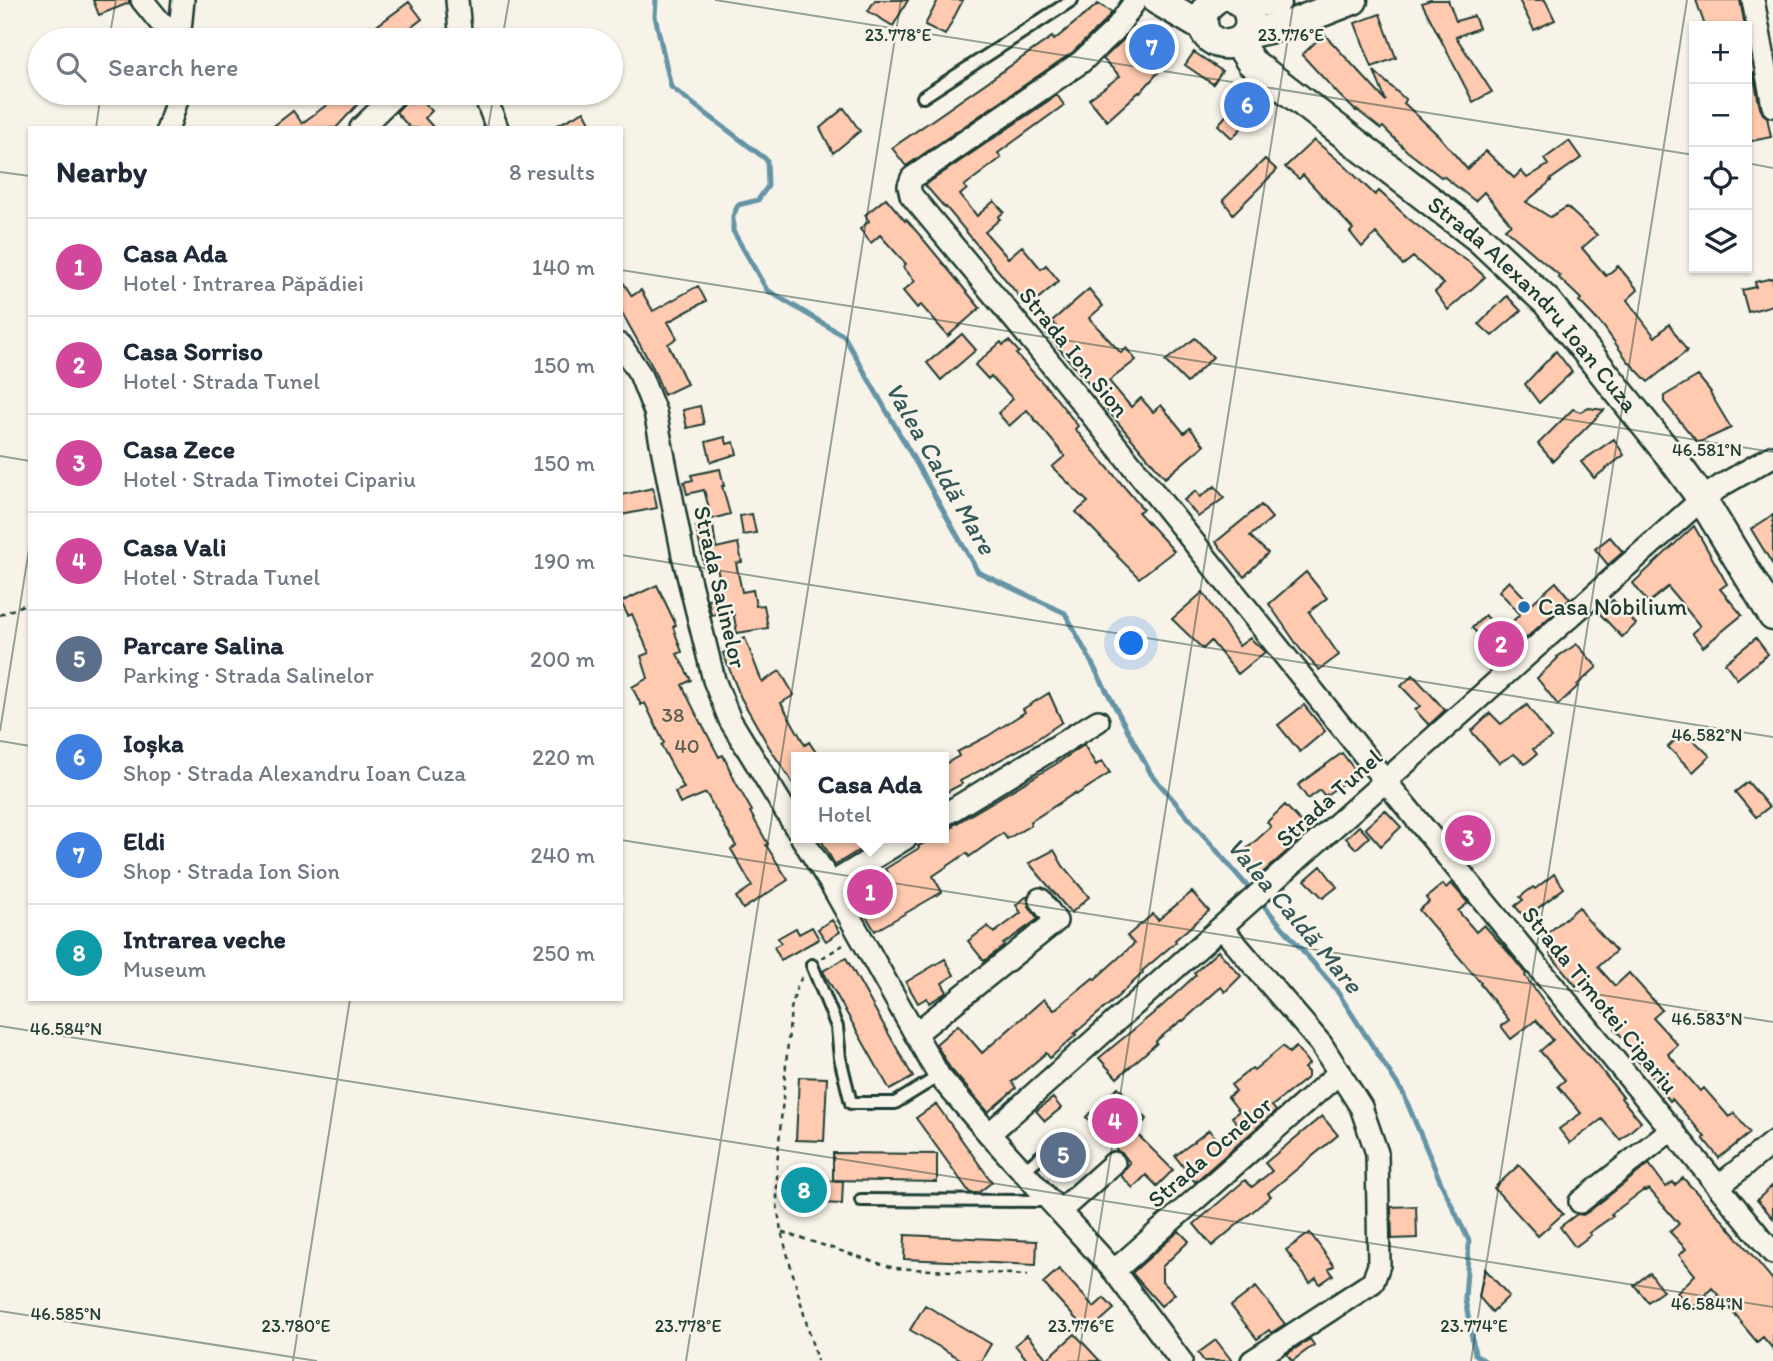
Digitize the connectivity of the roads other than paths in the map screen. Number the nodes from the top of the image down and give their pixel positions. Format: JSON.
{"nodes":[{"id":1,"x":142,"y":0,"type":"edge"},
{"id":2,"x":183,"y":0,"type":"edge"},
{"id":3,"x":457,"y":0,"type":"edge"},
{"id":4,"x":1072,"y":0,"type":"edge"},
{"id":5,"x":1136,"y":0,"type":"edge"},
{"id":6,"x":1157,"y":0,"type":"edge"},
{"id":7,"x":1277,"y":0,"type":"edge"},
{"id":8,"x":1353,"y":0,"type":"edge"},
{"id":9,"x":1753,"y":0,"type":"edge"},
{"id":10,"x":1217,"y":5,"type":"edge"},
{"id":11,"x":168,"y":28,"type":"edge"},
{"id":12,"x":180,"y":28,"type":"edge"},
{"id":13,"x":458,"y":28,"type":"edge"},
{"id":14,"x":1242,"y":38,"type":"junction"},
{"id":15,"x":923,"y":97,"type":"dead end"},
{"id":16,"x":175,"y":105,"type":"edge"},
{"id":17,"x":385,"y":105,"type":"edge"},
{"id":18,"x":488,"y":105,"type":"edge"},
{"id":19,"x":1773,"y":106,"type":"edge"},
{"id":20,"x":169,"y":126,"type":"edge"},
{"id":21,"x":363,"y":126,"type":"edge"},
{"id":22,"x":496,"y":126,"type":"edge"},
{"id":23,"x":623,"y":348,"type":"edge"},
{"id":24,"x":1773,"y":457,"type":"edge"},
{"id":25,"x":1702,"y":499,"type":"junction"},
{"id":26,"x":1773,"y":616,"type":"edge"},
{"id":27,"x":1098,"y":721,"type":"dead end"},
{"id":28,"x":1386,"y":782,"type":"junction"},
{"id":29,"x":949,"y":811,"type":"edge"},
{"id":30,"x":791,"y":820,"type":"edge"},
{"id":31,"x":805,"y":843,"type":"edge"},
{"id":32,"x":898,"y":843,"type":"edge"},
{"id":33,"x":831,"y":884,"type":"junction"},
{"id":34,"x":1040,"y":899,"type":"dead end"},
{"id":35,"x":1222,"y":928,"type":"junction"},
{"id":36,"x":812,"y":965,"type":"road end"},
{"id":37,"x":915,"y":1034,"type":"junction"},
{"id":38,"x":1340,"y":1072,"type":"junction"},
{"id":39,"x":939,"y":1076,"type":"junction"},
{"id":40,"x":1672,"y":1129,"type":"junction"},
{"id":41,"x":989,"y":1134,"type":"junction"},
{"id":42,"x":1773,"y":1142,"type":"edge"},
{"id":43,"x":1057,"y":1143,"type":"dead end"},
{"id":44,"x":1114,"y":1163,"type":"dead end"},
{"id":45,"x":1023,"y":1171,"type":"junction"},
{"id":46,"x":1719,"y":1186,"type":"junction"},
{"id":47,"x":861,"y":1200,"type":"dead end"},
{"id":48,"x":1580,"y":1202,"type":"dead end"},
{"id":49,"x":1055,"y":1206,"type":"junction"},
{"id":50,"x":1773,"y":1253,"type":"edge"},
{"id":51,"x":1114,"y":1271,"type":"junction"},
{"id":52,"x":1181,"y":1361,"type":"edge"},
{"id":53,"x":1252,"y":1361,"type":"edge"}],
"edges":[{"from":1,"to":11,"type":"street"},
{"from":2,"to":12,"type":"street"},
{"from":3,"to":13,"type":"street"},
{"from":4,"to":15,"type":"lane"},
{"from":5,"to":28,"type":"street","name":"Strada Ion Sion"},
{"from":6,"to":10,"type":"street"},
{"from":7,"to":10,"type":"street"},
{"from":8,"to":14,"type":"street"},
{"from":9,"to":19,"type":"street"},
{"from":10,"to":14,"type":"street"},
{"from":10,"to":14,"type":"street"},
{"from":14,"to":25,"type":"street","name":"Strada Alexandru Ioan Cuza"},
{"from":16,"to":20,"type":"street"},
{"from":17,"to":21,"type":"street"},
{"from":18,"to":22,"type":"street"},
{"from":23,"to":30,"type":"street","name":"Strada Salinelor"},
{"from":24,"to":25,"type":"street","name":"Strada Tunel"},
{"from":25,"to":26,"type":"street","name":"Strada Alexandru Ioan Cuza"},
{"from":25,"to":28,"type":"street","name":"Strada Tunel"},
{"from":27,"to":29,"type":"street"},
{"from":28,"to":35,"type":"street","name":"Strada Tunel"},
{"from":28,"to":40,"type":"street","name":"Strada Timotei Cipariu"},
{"from":31,"to":33,"type":"street"},
{"from":32,"to":33,"type":"street"},
{"from":33,"to":37,"type":"street"},
{"from":34,"to":37,"type":"street"},
{"from":35,"to":38,"type":"street"},
{"from":35,"to":41,"type":"street","name":"Strada Tunel"},
{"from":36,"to":39,"type":"lane"},
{"from":37,"to":39,"type":"street"},
{"from":38,"to":51,"type":"street","name":"Strada Ocnelor"},
{"from":38,"to":53,"type":"street"},
{"from":39,"to":41,"type":"street"},
{"from":40,"to":46,"type":"street","name":"Strada Timotei Cipariu"},
{"from":40,"to":48,"type":"street"},
{"from":41,"to":45,"type":"street"},
{"from":42,"to":46,"type":"street"},
{"from":43,"to":45,"type":"lane"},
{"from":44,"to":49,"type":"street"},
{"from":45,"to":49,"type":"street"},
{"from":46,"to":50,"type":"street","name":"Strada Timotei Cipariu"},
{"from":47,"to":49,"type":"lane"},
{"from":49,"to":51,"type":"street"},
{"from":51,"to":52,"type":"street"}]}
